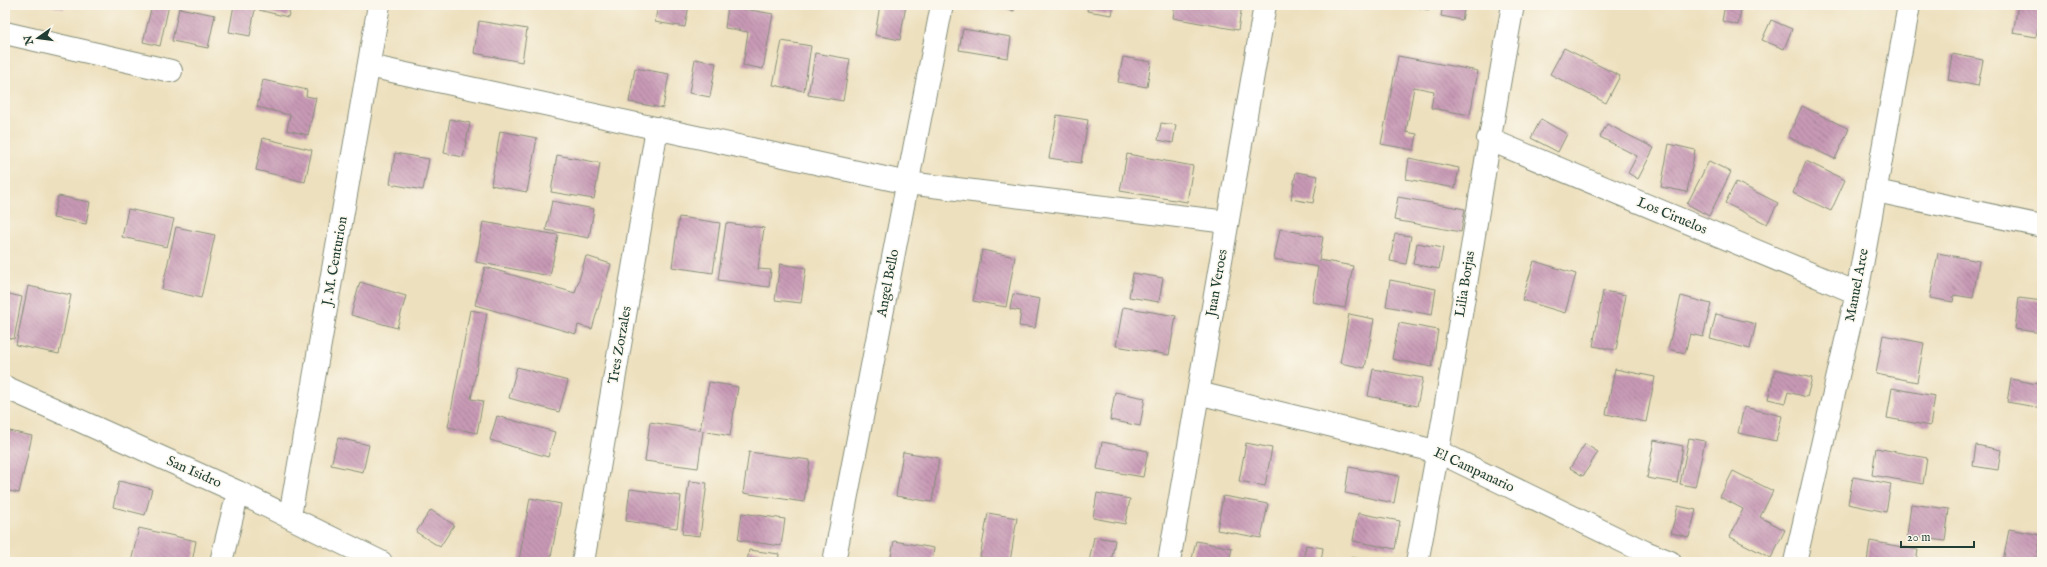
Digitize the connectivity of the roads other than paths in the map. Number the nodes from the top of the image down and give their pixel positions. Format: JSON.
{"nodes":[{"id":1,"x":379,"y":5,"type":"edge"},
{"id":2,"x":942,"y":5,"type":"edge"},
{"id":3,"x":1265,"y":5,"type":"edge"},
{"id":4,"x":1513,"y":5,"type":"edge"},
{"id":5,"x":1910,"y":5,"type":"edge"},
{"id":6,"x":5,"y":33,"type":"edge"},
{"id":7,"x":369,"y":66,"type":"junction"},
{"id":8,"x":171,"y":71,"type":"dead end"},
{"id":9,"x":657,"y":128,"type":"junction"},
{"id":10,"x":1488,"y":139,"type":"junction"},
{"id":11,"x":908,"y":183,"type":"junction"},
{"id":12,"x":1876,"y":191,"type":"junction"},
{"id":13,"x":1227,"y":222,"type":"junction"},
{"id":14,"x":2042,"y":226,"type":"edge"},
{"id":15,"x":1857,"y":292,"type":"junction"},
{"id":16,"x":5,"y":387,"type":"edge"},
{"id":17,"x":1198,"y":393,"type":"junction"},
{"id":18,"x":1439,"y":452,"type":"junction"},
{"id":19,"x":238,"y":492,"type":"junction"},
{"id":20,"x":290,"y":516,"type":"junction"},
{"id":21,"x":1644,"y":557,"type":"edge"},
{"id":22,"x":222,"y":562,"type":"edge"},
{"id":23,"x":381,"y":562,"type":"edge"},
{"id":24,"x":583,"y":562,"type":"edge"},
{"id":25,"x":834,"y":562,"type":"edge"},
{"id":26,"x":1169,"y":562,"type":"edge"},
{"id":27,"x":1417,"y":562,"type":"edge"},
{"id":28,"x":1670,"y":562,"type":"edge"},
{"id":29,"x":1795,"y":562,"type":"edge"}],
"edges":[{"from":1,"to":7,"type":"street","name":"J. M. Centurion"},
{"from":2,"to":11,"type":"street","name":"Angel Bello"},
{"from":3,"to":13,"type":"street","name":"Juan Veroes"},
{"from":4,"to":10,"type":"street","name":"Lilia Borjas"},
{"from":5,"to":12,"type":"street","name":"Manuel Arce"},
{"from":6,"to":8,"type":"street"},
{"from":7,"to":9,"type":"street"},
{"from":7,"to":20,"type":"street","name":"J. M. Centurion"},
{"from":9,"to":11,"type":"street"},
{"from":9,"to":24,"type":"street","name":"Tres Zorzales"},
{"from":10,"to":15,"type":"street","name":"Los Ciruelos"},
{"from":10,"to":18,"type":"street","name":"Lilia Borjas"},
{"from":11,"to":13,"type":"street"},
{"from":11,"to":25,"type":"street","name":"Angel Bello"},
{"from":12,"to":14,"type":"street"},
{"from":12,"to":15,"type":"street","name":"Manuel Arce"},
{"from":13,"to":17,"type":"street","name":"Juan Veroes"},
{"from":15,"to":29,"type":"street","name":"Manuel Arce"},
{"from":16,"to":19,"type":"street","name":"San Isidro"},
{"from":17,"to":18,"type":"street","name":"El Campanario"},
{"from":17,"to":26,"type":"street","name":"Juan Veroes"},
{"from":18,"to":21,"type":"street","name":"El Campanario"},
{"from":18,"to":27,"type":"street","name":"Lilia Borjas"},
{"from":19,"to":20,"type":"street","name":"San Isidro"},
{"from":19,"to":22,"type":"street"},
{"from":20,"to":23,"type":"street","name":"San Isidro"},
{"from":21,"to":28,"type":"street","name":"El Campanario"}]}
